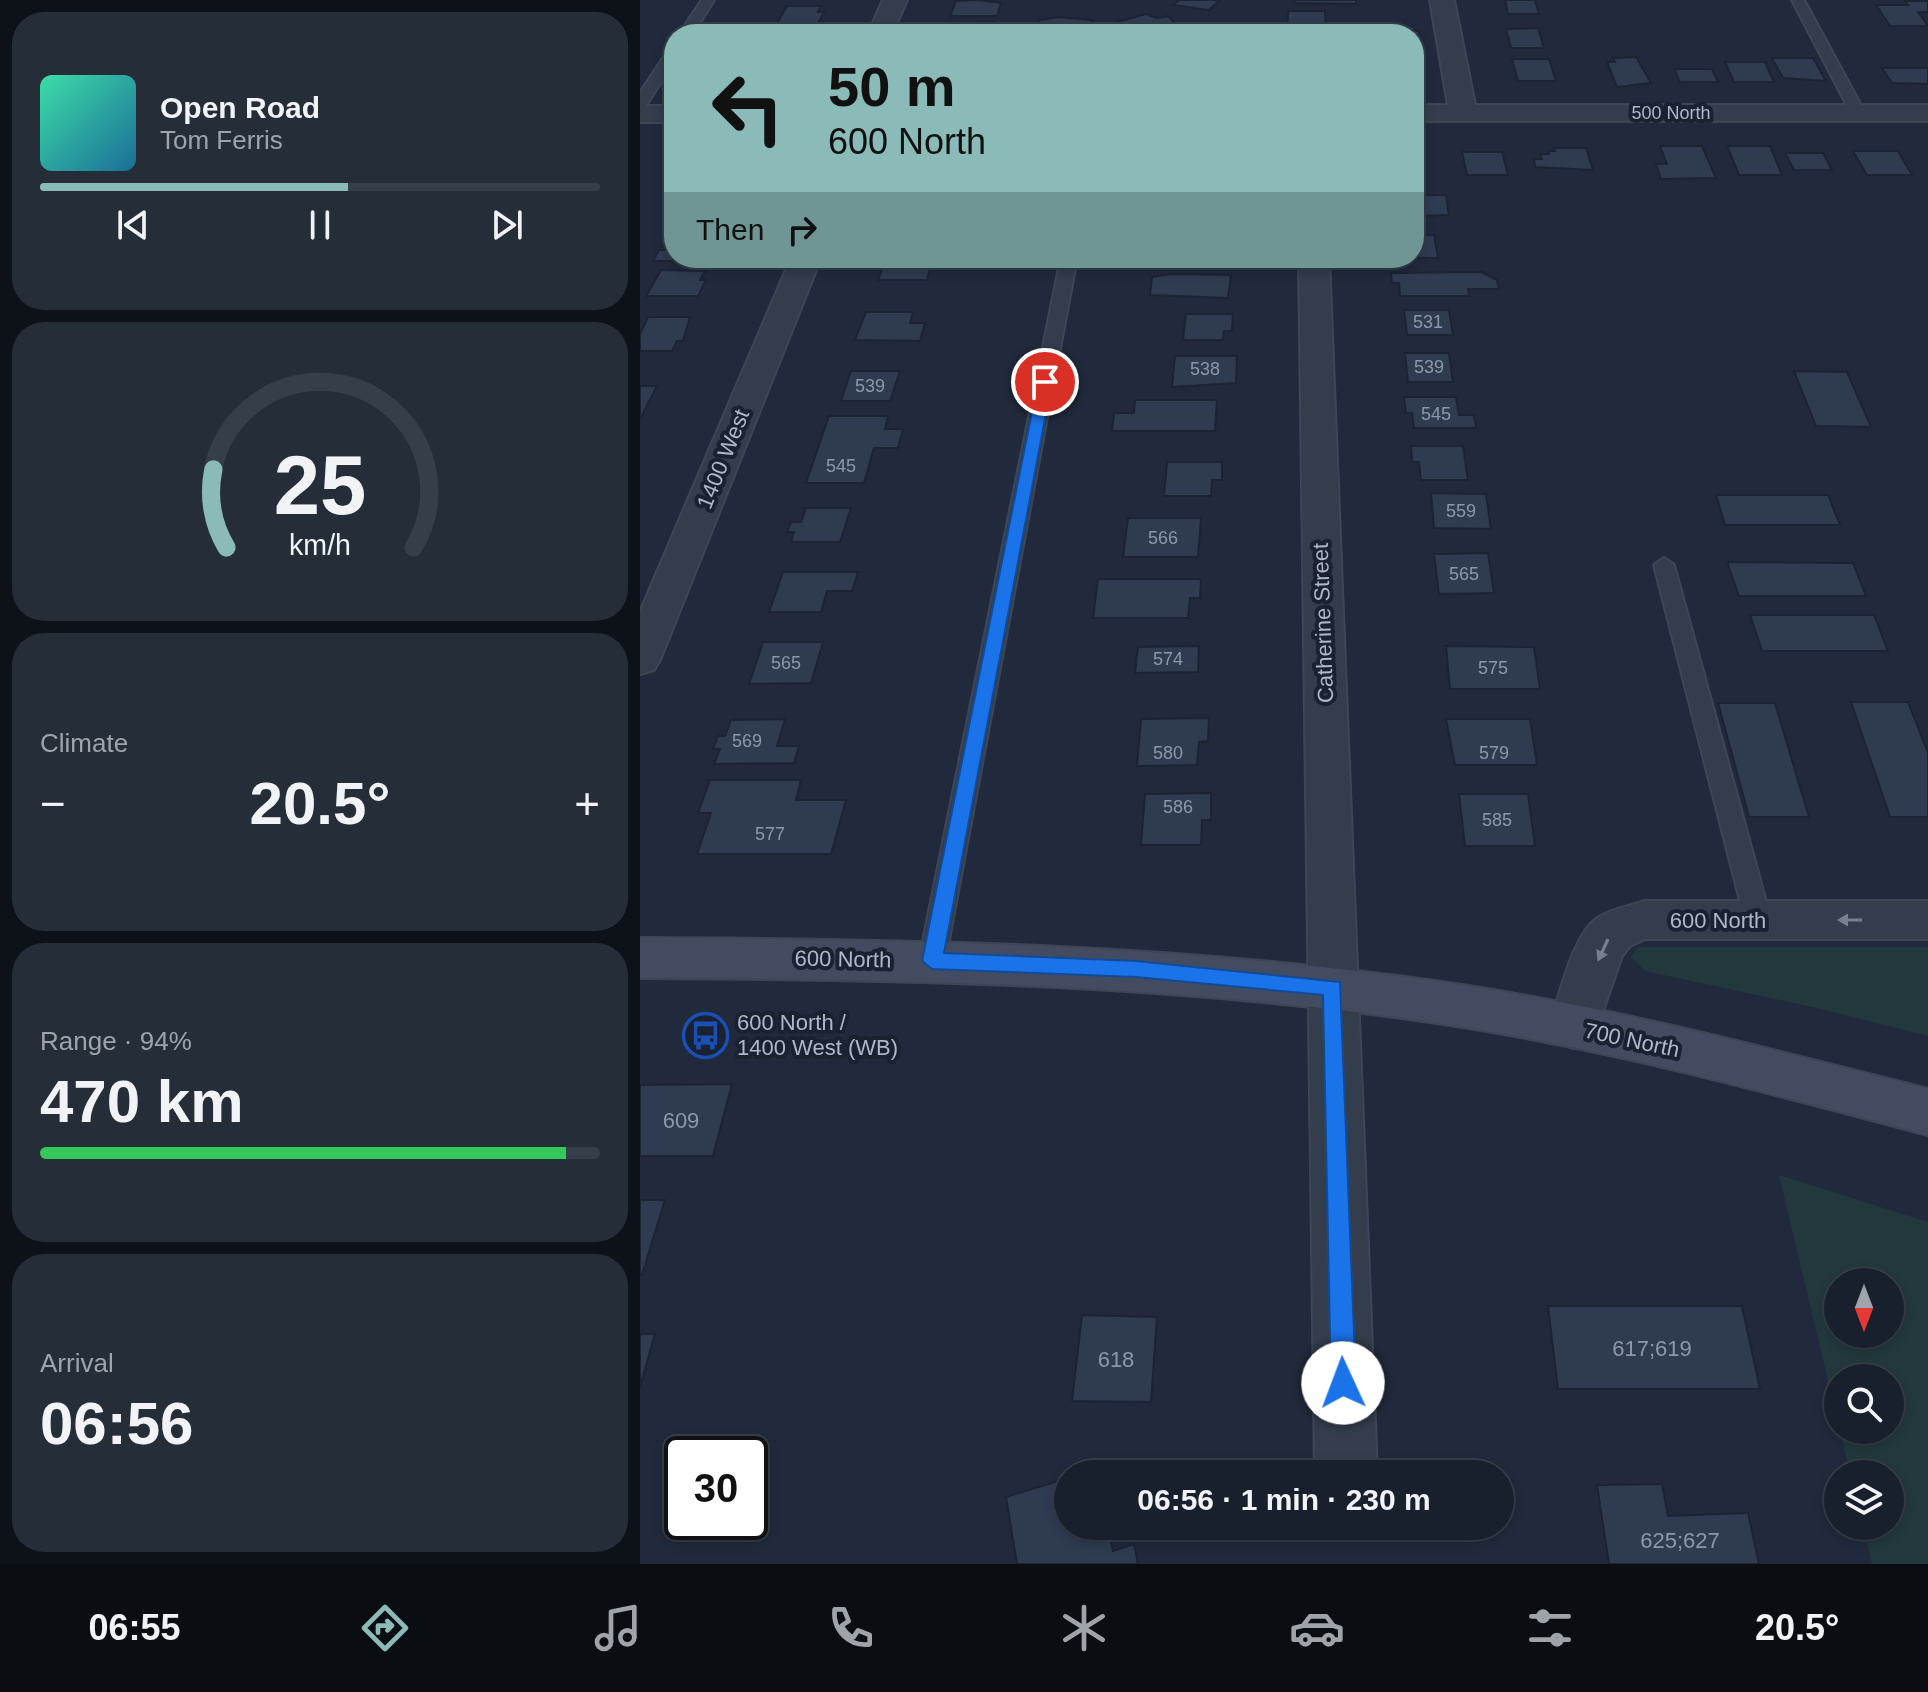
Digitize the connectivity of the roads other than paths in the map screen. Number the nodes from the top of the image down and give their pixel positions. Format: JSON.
{"nodes":[{"id":1,"x":708,"y":0,"type":"edge"},
{"id":2,"x":895,"y":0,"type":"edge"},
{"id":3,"x":1442,"y":0,"type":"edge"},
{"id":4,"x":1798,"y":0,"type":"edge"},
{"id":5,"x":692,"y":24,"type":"edge"},
{"id":6,"x":884,"y":24,"type":"edge"},
{"id":7,"x":664,"y":67,"type":"edge"},
{"id":8,"x":640,"y":104,"type":"edge"},
{"id":9,"x":1424,"y":113,"type":"edge"},
{"id":10,"x":1463,"y":113,"type":"junction"},
{"id":11,"x":1858,"y":113,"type":"junction"},
{"id":12,"x":1928,"y":113,"type":"edge"},
{"id":13,"x":640,"y":114,"type":"edge"},
{"id":14,"x":664,"y":114,"type":"edge"},
{"id":15,"x":802,"y":268,"type":"edge"},
{"id":16,"x":1067,"y":268,"type":"edge"},
{"id":17,"x":1314,"y":268,"type":"edge"},
{"id":18,"x":1664,"y":565,"type":"dead end"},
{"id":19,"x":640,"y":660,"type":"edge"},
{"id":20,"x":1758,"y":920,"type":"junction"},
{"id":21,"x":1928,"y":920,"type":"edge"},
{"id":22,"x":640,"y":958,"type":"edge"},
{"id":23,"x":932,"y":961,"type":"junction"},
{"id":24,"x":1333,"y":988,"type":"junction"},
{"id":25,"x":1574,"y":1027,"type":"junction"},
{"id":26,"x":1928,"y":1112,"type":"edge"},
{"id":27,"x":1346,"y":1460,"type":"edge"}],
"edges":[{"from":1,"to":5,"type":"lane"},
{"from":2,"to":6,"type":"street"},
{"from":3,"to":10,"type":"street"},
{"from":4,"to":11,"type":"lane"},
{"from":7,"to":8,"type":"lane"},
{"from":9,"to":10,"type":"street","name":"500 North"},
{"from":10,"to":11,"type":"street","name":"500 North"},
{"from":11,"to":12,"type":"street","name":"500 North"},
{"from":13,"to":14,"type":"street"},
{"from":15,"to":19,"type":"street","name":"1400 West"},
{"from":16,"to":23,"type":"lane"},
{"from":17,"to":24,"type":"street","name":"Catherine Street"},
{"from":18,"to":20,"type":"lane"},
{"from":21,"to":20,"type":"street","name":"600 North","one_way":true},
{"from":20,"to":25,"type":"street","name":"600 North","one_way":true},
{"from":22,"to":23,"type":"main road","name":"600 North"},
{"from":23,"to":24,"type":"main road","name":"600 North"},
{"from":24,"to":25,"type":"main road","name":"700 North"},
{"from":24,"to":27,"type":"street","name":"Catherine Street"},
{"from":25,"to":26,"type":"main road","name":"700 North"}]}
